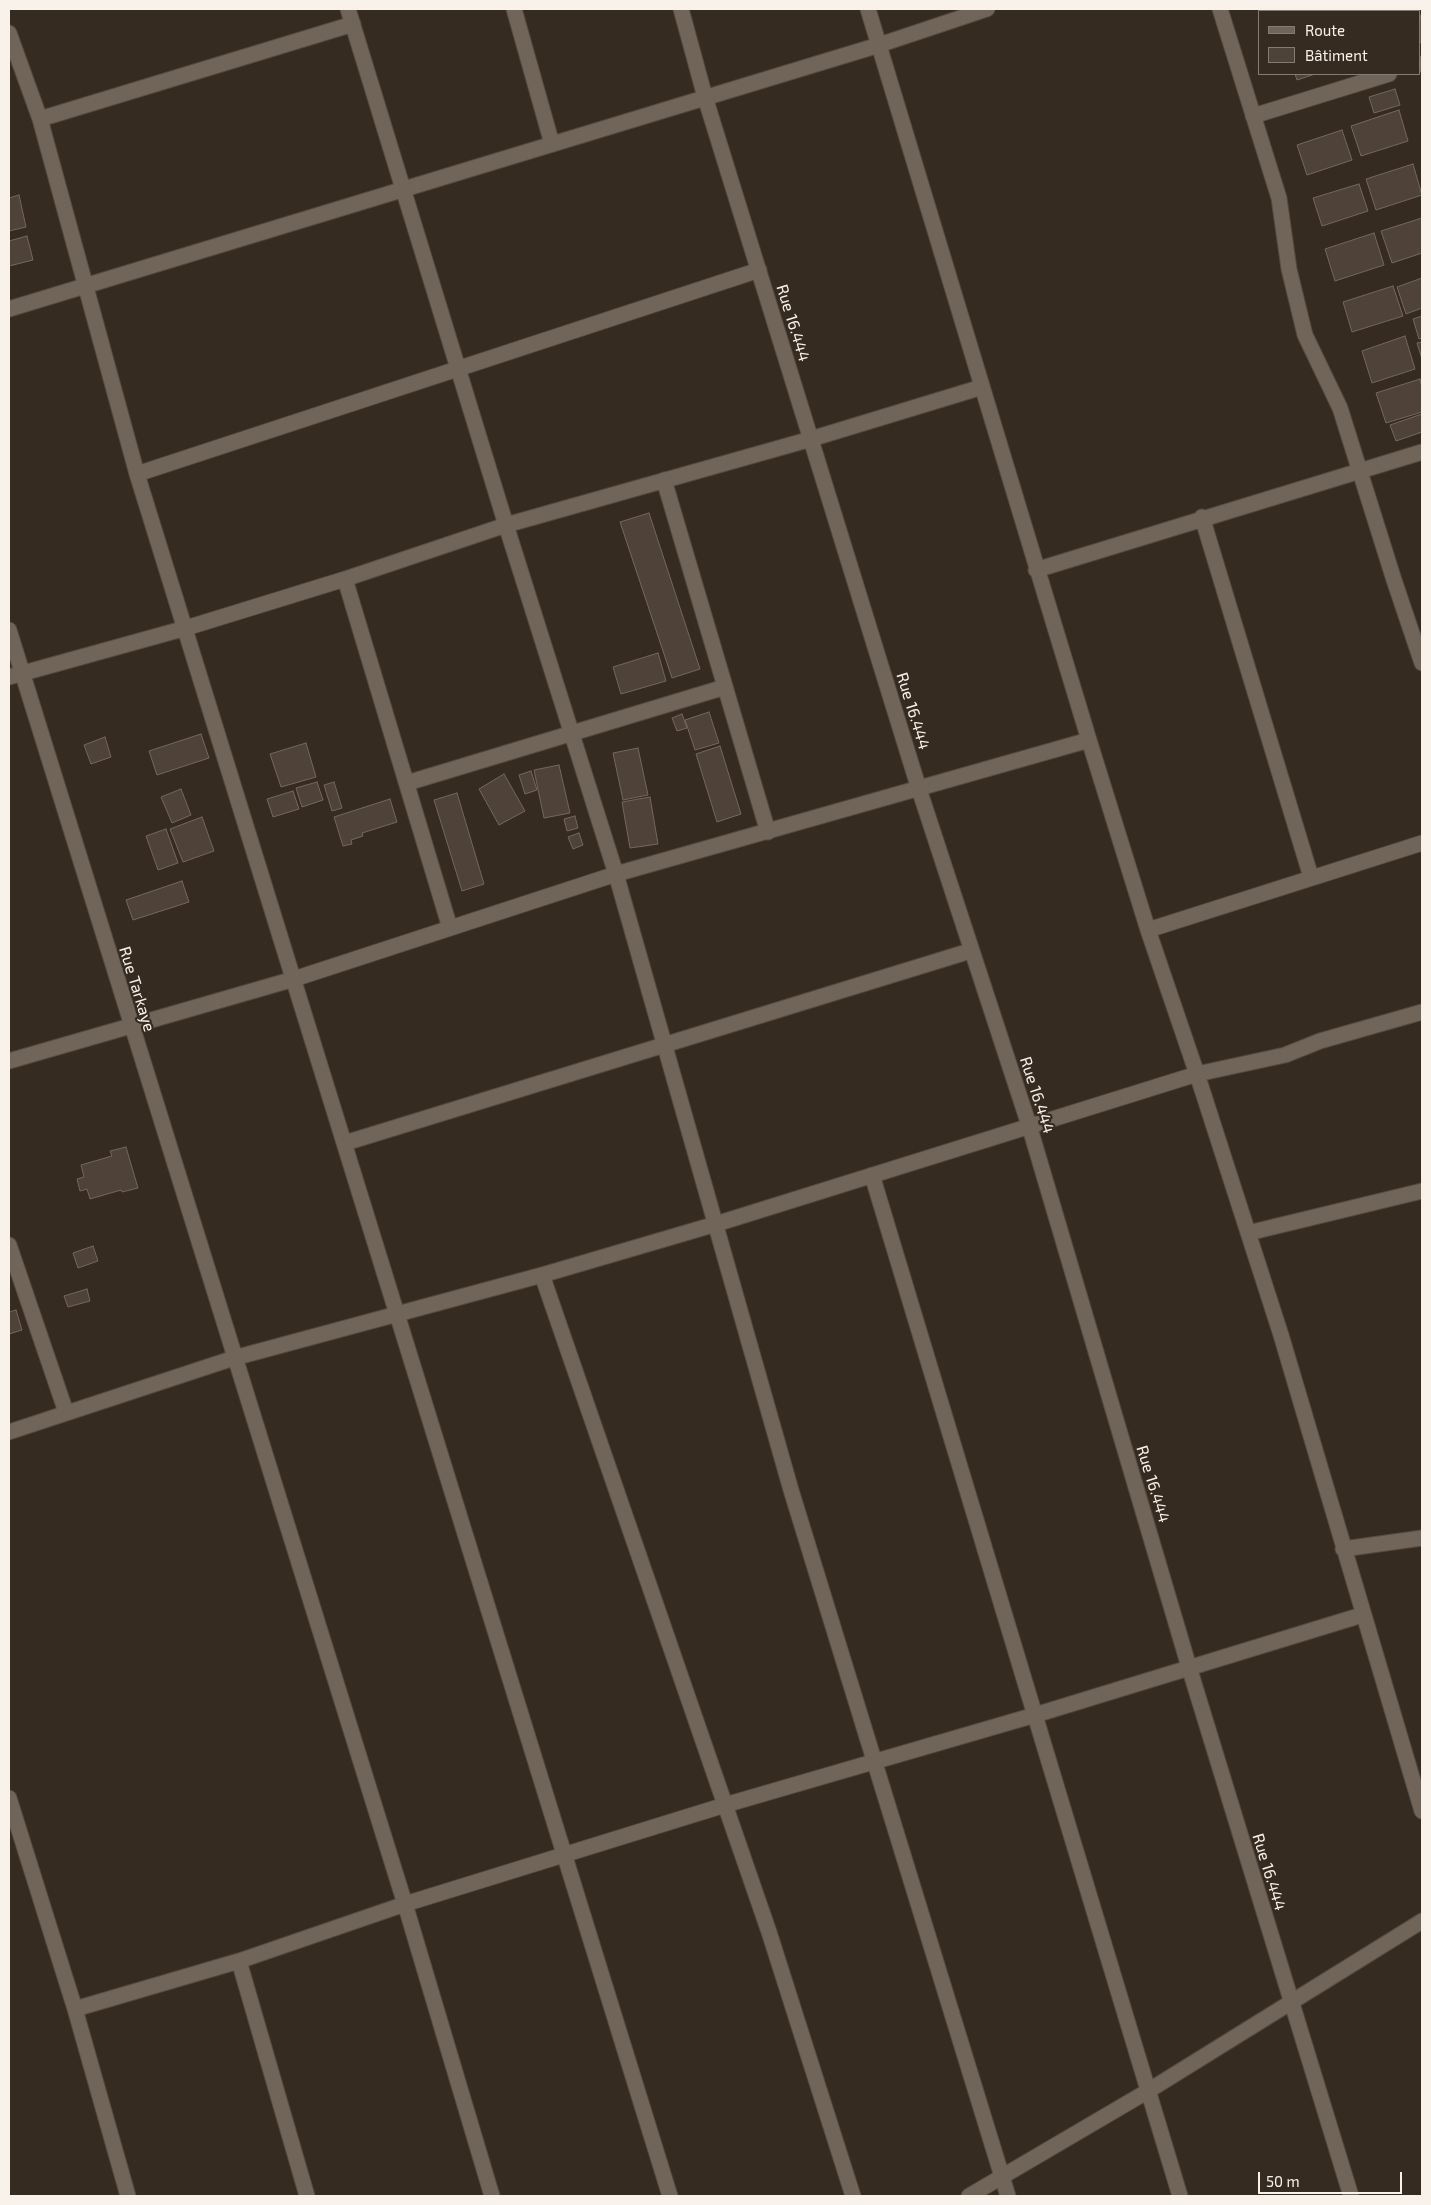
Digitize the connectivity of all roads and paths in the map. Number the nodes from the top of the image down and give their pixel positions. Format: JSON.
{"nodes":[{"id":1,"x":348,"y":9,"type":"edge"},
{"id":2,"x":514,"y":9,"type":"edge"},
{"id":3,"x":681,"y":9,"type":"edge"},
{"id":4,"x":868,"y":9,"type":"edge"},
{"id":5,"x":987,"y":9,"type":"edge"},
{"id":6,"x":1220,"y":9,"type":"edge"},
{"id":7,"x":353,"y":24,"type":"junction"},
{"id":8,"x":9,"y":33,"type":"edge"},
{"id":9,"x":879,"y":45,"type":"junction"},
{"id":10,"x":1386,"y":75,"type":"edge"},
{"id":11,"x":705,"y":97,"type":"junction"},
{"id":12,"x":1253,"y":116,"type":"junction"},
{"id":13,"x":40,"y":119,"type":"junction"},
{"id":14,"x":552,"y":144,"type":"junction"},
{"id":15,"x":403,"y":189,"type":"junction"},
{"id":16,"x":759,"y":270,"type":"junction"},
{"id":17,"x":85,"y":285,"type":"junction"},
{"id":18,"x":9,"y":309,"type":"edge"},
{"id":19,"x":458,"y":368,"type":"junction"},
{"id":20,"x":982,"y":386,"type":"junction"},
{"id":21,"x":810,"y":439,"type":"junction"},
{"id":22,"x":1422,"y":452,"type":"edge"},
{"id":23,"x":1360,"y":470,"type":"junction"},
{"id":24,"x":137,"y":474,"type":"junction"},
{"id":25,"x":664,"y":480,"type":"junction"},
{"id":26,"x":1202,"y":518,"type":"junction"},
{"id":27,"x":506,"y":526,"type":"junction"},
{"id":28,"x":1036,"y":570,"type":"junction"},
{"id":29,"x":345,"y":579,"type":"junction"},
{"id":30,"x":186,"y":628,"type":"junction"},
{"id":31,"x":9,"y":630,"type":"edge"},
{"id":32,"x":1422,"y":663,"type":"edge"},
{"id":33,"x":15,"y":675,"type":"edge"},
{"id":34,"x":725,"y":687,"type":"junction"},
{"id":35,"x":572,"y":734,"type":"junction"},
{"id":36,"x":1089,"y":740,"type":"junction"},
{"id":37,"x":407,"y":783,"type":"junction"},
{"id":38,"x":918,"y":789,"type":"junction"},
{"id":39,"x":768,"y":832,"type":"junction"},
{"id":40,"x":1422,"y":843,"type":"edge"},
{"id":41,"x":616,"y":874,"type":"junction"},
{"id":42,"x":1311,"y":877,"type":"junction"},
{"id":43,"x":450,"y":928,"type":"junction"},
{"id":44,"x":1148,"y":930,"type":"junction"},
{"id":45,"x":970,"y":951,"type":"junction"},
{"id":46,"x":294,"y":978,"type":"junction"},
{"id":47,"x":1422,"y":1012,"type":"edge"},
{"id":48,"x":130,"y":1025,"type":"junction"},
{"id":49,"x":664,"y":1046,"type":"junction"},
{"id":50,"x":9,"y":1061,"type":"edge"},
{"id":51,"x":1197,"y":1074,"type":"junction"},
{"id":52,"x":1029,"y":1125,"type":"junction"},
{"id":53,"x":344,"y":1142,"type":"junction"},
{"id":54,"x":872,"y":1175,"type":"junction"},
{"id":55,"x":1422,"y":1191,"type":"edge"},
{"id":56,"x":716,"y":1224,"type":"junction"},
{"id":57,"x":1248,"y":1234,"type":"junction"},
{"id":58,"x":9,"y":1245,"type":"edge"},
{"id":59,"x":542,"y":1275,"type":"junction"},
{"id":60,"x":398,"y":1313,"type":"junction"},
{"id":61,"x":234,"y":1358,"type":"junction"},
{"id":62,"x":66,"y":1412,"type":"junction"},
{"id":63,"x":9,"y":1432,"type":"edge"},
{"id":64,"x":1422,"y":1538,"type":"edge"},
{"id":65,"x":1343,"y":1549,"type":"junction"},
{"id":66,"x":1362,"y":1615,"type":"junction"},
{"id":67,"x":1189,"y":1667,"type":"junction"},
{"id":68,"x":1035,"y":1715,"type":"junction"},
{"id":69,"x":873,"y":1761,"type":"junction"},
{"id":70,"x":9,"y":1798,"type":"edge"},
{"id":71,"x":725,"y":1805,"type":"junction"},
{"id":72,"x":1422,"y":1812,"type":"edge"},
{"id":73,"x":565,"y":1856,"type":"junction"},
{"id":74,"x":405,"y":1904,"type":"junction"},
{"id":75,"x":1422,"y":1921,"type":"edge"},
{"id":76,"x":239,"y":1961,"type":"junction"},
{"id":77,"x":1290,"y":2002,"type":"junction"},
{"id":78,"x":76,"y":2009,"type":"junction"},
{"id":79,"x":1148,"y":2091,"type":"junction"},
{"id":80,"x":1002,"y":2178,"type":"junction"},
{"id":81,"x":128,"y":2196,"type":"edge"},
{"id":82,"x":307,"y":2196,"type":"edge"},
{"id":83,"x":492,"y":2196,"type":"edge"},
{"id":84,"x":670,"y":2196,"type":"edge"},
{"id":85,"x":852,"y":2196,"type":"edge"},
{"id":86,"x":969,"y":2196,"type":"edge"},
{"id":87,"x":1008,"y":2196,"type":"edge"},
{"id":88,"x":1180,"y":2196,"type":"edge"},
{"id":89,"x":1351,"y":2196,"type":"edge"}],
"edges":[{"from":1,"to":7,"type":"street"},
{"from":2,"to":14,"type":"street"},
{"from":3,"to":11,"type":"street","name":"Rue 16.444"},
{"from":4,"to":9,"type":"street"},
{"from":5,"to":9,"type":"street"},
{"from":6,"to":12,"type":"street"},
{"from":7,"to":13,"type":"street"},
{"from":7,"to":15,"type":"street"},
{"from":8,"to":13,"type":"street"},
{"from":9,"to":11,"type":"street"},
{"from":9,"to":20,"type":"street"},
{"from":10,"to":12,"type":"street"},
{"from":11,"to":14,"type":"street"},
{"from":11,"to":16,"type":"street","name":"Rue 16.444"},
{"from":12,"to":23,"type":"street"},
{"from":13,"to":17,"type":"street"},
{"from":14,"to":15,"type":"street"},
{"from":15,"to":17,"type":"street"},
{"from":15,"to":19,"type":"street"},
{"from":16,"to":19,"type":"street"},
{"from":16,"to":21,"type":"street","name":"Rue 16.444"},
{"from":17,"to":18,"type":"street"},
{"from":17,"to":24,"type":"street"},
{"from":19,"to":24,"type":"street"},
{"from":19,"to":27,"type":"street"},
{"from":20,"to":21,"type":"street"},
{"from":20,"to":28,"type":"street"},
{"from":21,"to":25,"type":"street"},
{"from":21,"to":38,"type":"street","name":"Rue 16.444"},
{"from":22,"to":23,"type":"street"},
{"from":23,"to":26,"type":"street"},
{"from":23,"to":32,"type":"street"},
{"from":24,"to":30,"type":"street"},
{"from":25,"to":27,"type":"street"},
{"from":25,"to":34,"type":"street"},
{"from":26,"to":28,"type":"street"},
{"from":26,"to":42,"type":"street"},
{"from":27,"to":29,"type":"street"},
{"from":27,"to":35,"type":"street"},
{"from":28,"to":36,"type":"street"},
{"from":29,"to":30,"type":"street"},
{"from":29,"to":37,"type":"street"},
{"from":30,"to":33,"type":"street"},
{"from":30,"to":46,"type":"street"},
{"from":31,"to":33,"type":"street","name":"Rue Tarkaye"},
{"from":33,"to":48,"type":"street","name":"Rue Tarkaye"},
{"from":34,"to":35,"type":"street"},
{"from":34,"to":39,"type":"street"},
{"from":35,"to":37,"type":"street"},
{"from":35,"to":41,"type":"street"},
{"from":36,"to":38,"type":"street"},
{"from":36,"to":44,"type":"street"},
{"from":37,"to":43,"type":"street"},
{"from":38,"to":39,"type":"street"},
{"from":38,"to":45,"type":"street","name":"Rue 16.444"},
{"from":39,"to":41,"type":"street"},
{"from":40,"to":42,"type":"street"},
{"from":41,"to":43,"type":"street"},
{"from":41,"to":49,"type":"street"},
{"from":42,"to":44,"type":"street"},
{"from":43,"to":46,"type":"street"},
{"from":44,"to":51,"type":"street"},
{"from":45,"to":49,"type":"street"},
{"from":45,"to":52,"type":"street","name":"Rue 16.444"},
{"from":46,"to":48,"type":"street"},
{"from":46,"to":53,"type":"street"},
{"from":47,"to":51,"type":"street"},
{"from":48,"to":50,"type":"street"},
{"from":48,"to":61,"type":"street","name":"Rue Tarkaye"},
{"from":49,"to":53,"type":"street"},
{"from":49,"to":56,"type":"street"},
{"from":51,"to":52,"type":"street"},
{"from":51,"to":57,"type":"street"},
{"from":52,"to":54,"type":"street"},
{"from":52,"to":67,"type":"street","name":"Rue 16.444"},
{"from":53,"to":60,"type":"street"},
{"from":54,"to":56,"type":"street"},
{"from":54,"to":68,"type":"street"},
{"from":55,"to":57,"type":"street"},
{"from":56,"to":59,"type":"street"},
{"from":56,"to":69,"type":"street"},
{"from":57,"to":65,"type":"street"},
{"from":58,"to":62,"type":"street"},
{"from":59,"to":60,"type":"street"},
{"from":59,"to":71,"type":"street"},
{"from":60,"to":61,"type":"street"},
{"from":60,"to":73,"type":"street"},
{"from":61,"to":62,"type":"street"},
{"from":61,"to":74,"type":"street","name":"Rue Tarkaye"},
{"from":62,"to":63,"type":"street"},
{"from":64,"to":65,"type":"street"},
{"from":65,"to":66,"type":"street"},
{"from":66,"to":67,"type":"street"},
{"from":66,"to":72,"type":"street"},
{"from":67,"to":68,"type":"street"},
{"from":67,"to":77,"type":"street","name":"Rue 16.444"},
{"from":68,"to":69,"type":"street"},
{"from":68,"to":79,"type":"street"},
{"from":69,"to":71,"type":"street"},
{"from":69,"to":80,"type":"street"},
{"from":70,"to":78,"type":"street"},
{"from":71,"to":73,"type":"street"},
{"from":71,"to":85,"type":"street"},
{"from":73,"to":74,"type":"street"},
{"from":73,"to":84,"type":"street"},
{"from":74,"to":76,"type":"street"},
{"from":74,"to":83,"type":"street","name":"Rue Tarkaye"},
{"from":75,"to":77,"type":"street"},
{"from":76,"to":78,"type":"street"},
{"from":76,"to":82,"type":"street"},
{"from":77,"to":79,"type":"street"},
{"from":77,"to":89,"type":"street","name":"Rue 16.444"},
{"from":78,"to":81,"type":"street"},
{"from":79,"to":80,"type":"street"},
{"from":79,"to":88,"type":"street"},
{"from":80,"to":86,"type":"street"},
{"from":80,"to":87,"type":"street"}]}
